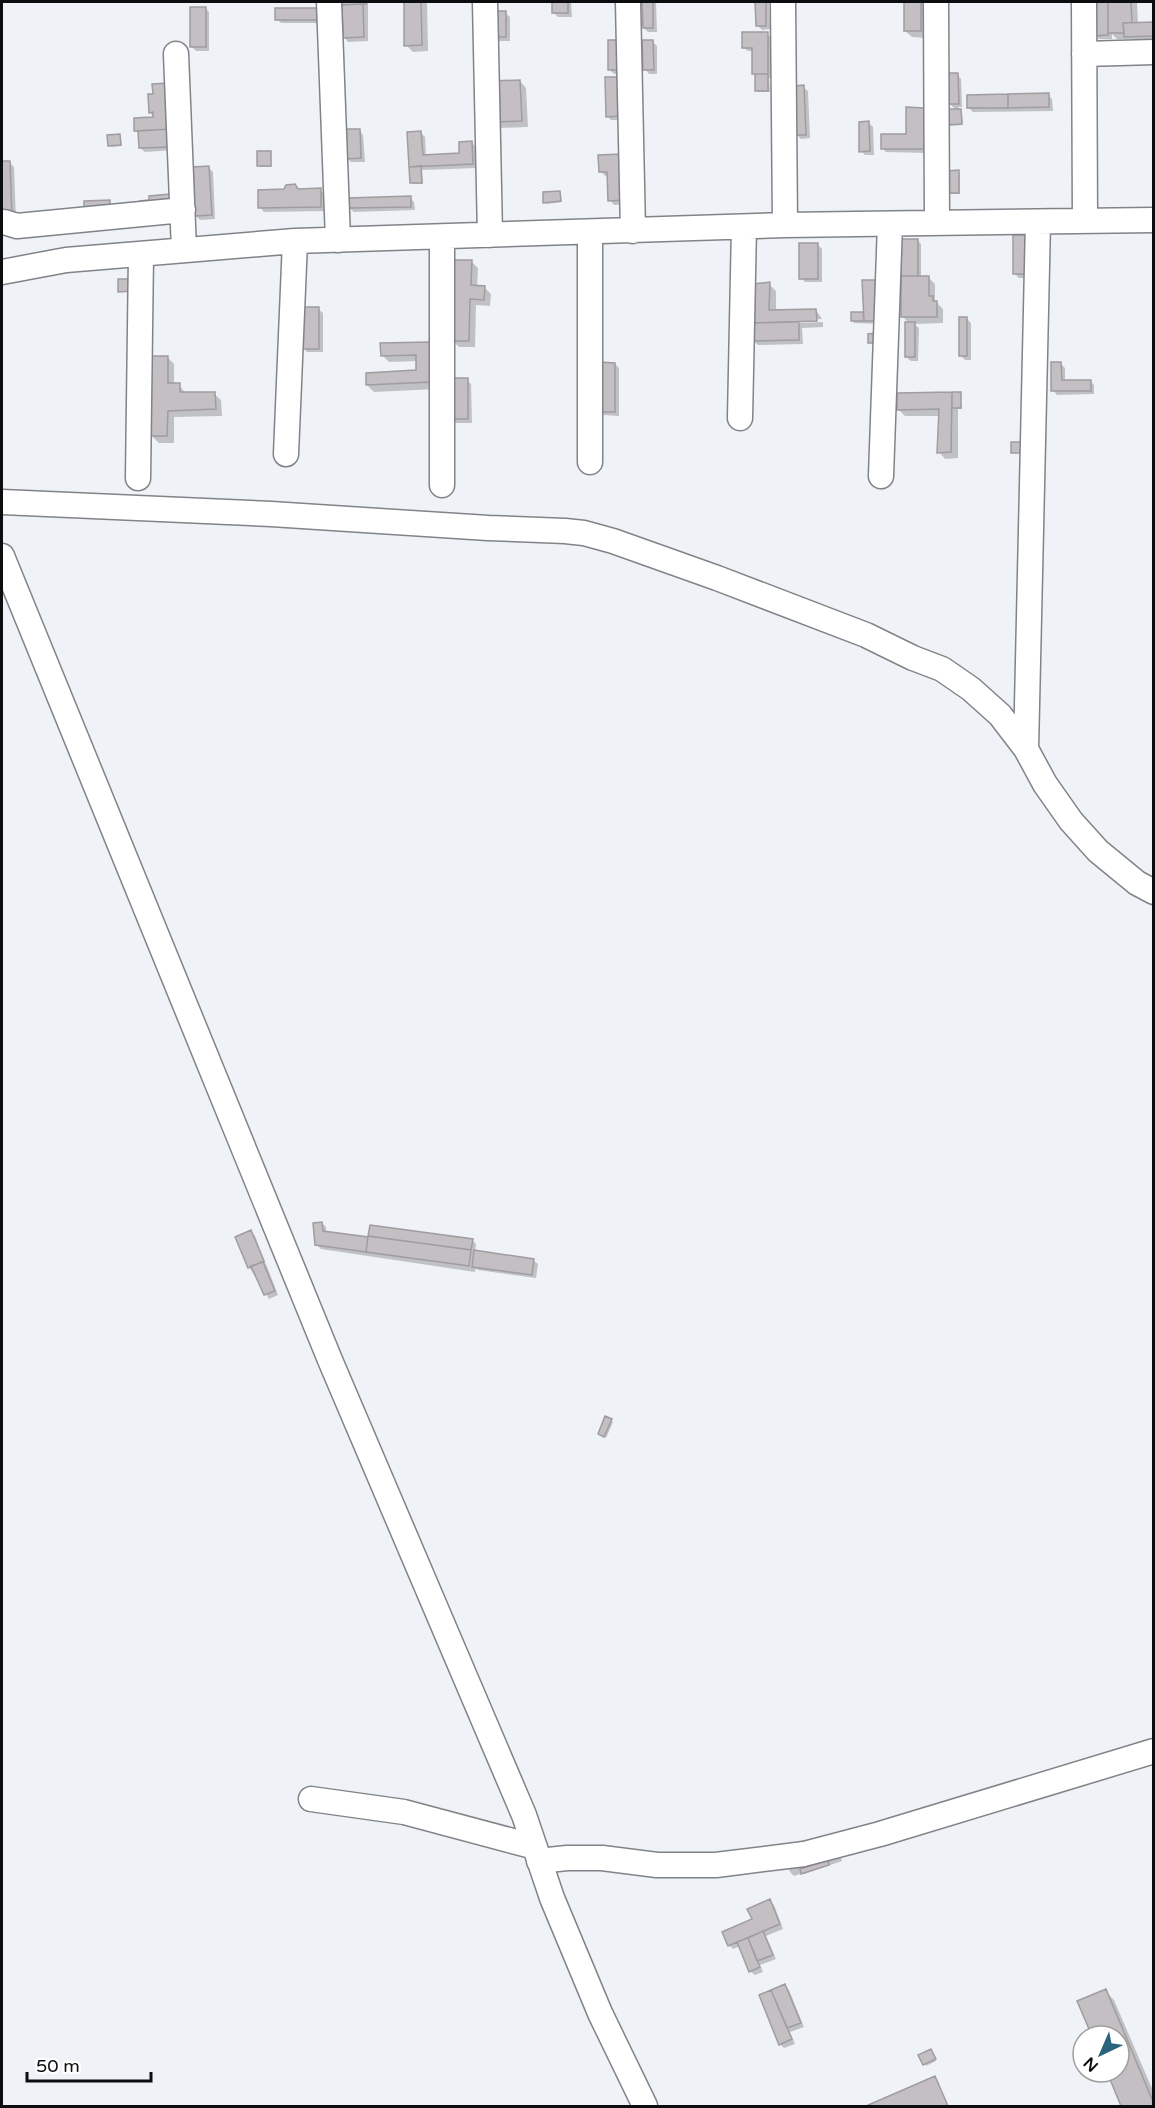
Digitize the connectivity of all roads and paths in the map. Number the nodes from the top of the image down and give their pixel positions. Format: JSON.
{"nodes":[{"id":1,"x":329,"y":2,"type":"edge"},
{"id":2,"x":485,"y":2,"type":"edge"},
{"id":3,"x":628,"y":2,"type":"edge"},
{"id":4,"x":783,"y":2,"type":"edge"},
{"id":5,"x":936,"y":2,"type":"edge"},
{"id":6,"x":1084,"y":2,"type":"edge"},
{"id":7,"x":1154,"y":52,"type":"edge"},
{"id":8,"x":176,"y":54,"type":"dead end"},
{"id":9,"x":1084,"y":54,"type":"junction"},
{"id":10,"x":183,"y":210,"type":"junction"},
{"id":11,"x":1154,"y":220,"type":"edge"},
{"id":12,"x":1085,"y":221,"type":"junction"},
{"id":13,"x":4,"y":222,"type":"dead end"},
{"id":14,"x":1038,"y":222,"type":"junction"},
{"id":15,"x":890,"y":224,"type":"junction"},
{"id":16,"x":937,"y":224,"type":"junction"},
{"id":17,"x":785,"y":225,"type":"junction"},
{"id":18,"x":744,"y":227,"type":"junction"},
{"id":19,"x":633,"y":231,"type":"junction"},
{"id":20,"x":590,"y":232,"type":"junction"},
{"id":21,"x":490,"y":235,"type":"junction"},
{"id":22,"x":442,"y":237,"type":"junction"},
{"id":23,"x":338,"y":240,"type":"junction"},
{"id":24,"x":296,"y":241,"type":"junction"},
{"id":25,"x":184,"y":250,"type":"junction"},
{"id":26,"x":141,"y":254,"type":"junction"},
{"id":27,"x":2,"y":272,"type":"edge"},
{"id":28,"x":740,"y":418,"type":"dead end"},
{"id":29,"x":286,"y":454,"type":"dead end"},
{"id":30,"x":590,"y":462,"type":"dead end"},
{"id":31,"x":881,"y":476,"type":"dead end"},
{"id":32,"x":138,"y":478,"type":"dead end"},
{"id":33,"x":442,"y":485,"type":"dead end"},
{"id":34,"x":2,"y":502,"type":"edge"},
{"id":35,"x":2,"y":556,"type":"edge"},
{"id":36,"x":1026,"y":749,"type":"junction"},
{"id":37,"x":1154,"y":892,"type":"edge"},
{"id":38,"x":1154,"y":1751,"type":"edge"},
{"id":39,"x":311,"y":1798,"type":"dead end"},
{"id":40,"x":537,"y":1854,"type":"junction"},
{"id":41,"x":645,"y":2106,"type":"edge"}],
"edges":[{"from":1,"to":23,"type":"street"},
{"from":2,"to":21,"type":"street"},
{"from":3,"to":19,"type":"street"},
{"from":4,"to":17,"type":"street"},
{"from":5,"to":16,"type":"street"},
{"from":6,"to":9,"type":"street"},
{"from":7,"to":9,"type":"street"},
{"from":8,"to":10,"type":"street"},
{"from":9,"to":12,"type":"street"},
{"from":10,"to":13,"type":"street"},
{"from":10,"to":25,"type":"street"},
{"from":11,"to":12,"type":"street"},
{"from":12,"to":14,"type":"street"},
{"from":14,"to":16,"type":"street"},
{"from":14,"to":36,"type":"street"},
{"from":15,"to":16,"type":"street"},
{"from":15,"to":17,"type":"street"},
{"from":15,"to":31,"type":"street"},
{"from":17,"to":18,"type":"street"},
{"from":18,"to":19,"type":"street"},
{"from":18,"to":28,"type":"street"},
{"from":19,"to":20,"type":"street"},
{"from":20,"to":21,"type":"street"},
{"from":20,"to":30,"type":"street"},
{"from":21,"to":22,"type":"street"},
{"from":22,"to":23,"type":"street"},
{"from":22,"to":33,"type":"street"},
{"from":23,"to":24,"type":"street"},
{"from":24,"to":25,"type":"street"},
{"from":24,"to":29,"type":"street"},
{"from":25,"to":26,"type":"street"},
{"from":26,"to":27,"type":"street"},
{"from":26,"to":32,"type":"street"},
{"from":34,"to":36,"type":"street"},
{"from":35,"to":40,"type":"street"},
{"from":36,"to":37,"type":"street"},
{"from":38,"to":40,"type":"street"},
{"from":39,"to":40,"type":"street"},
{"from":40,"to":41,"type":"street"}]}
